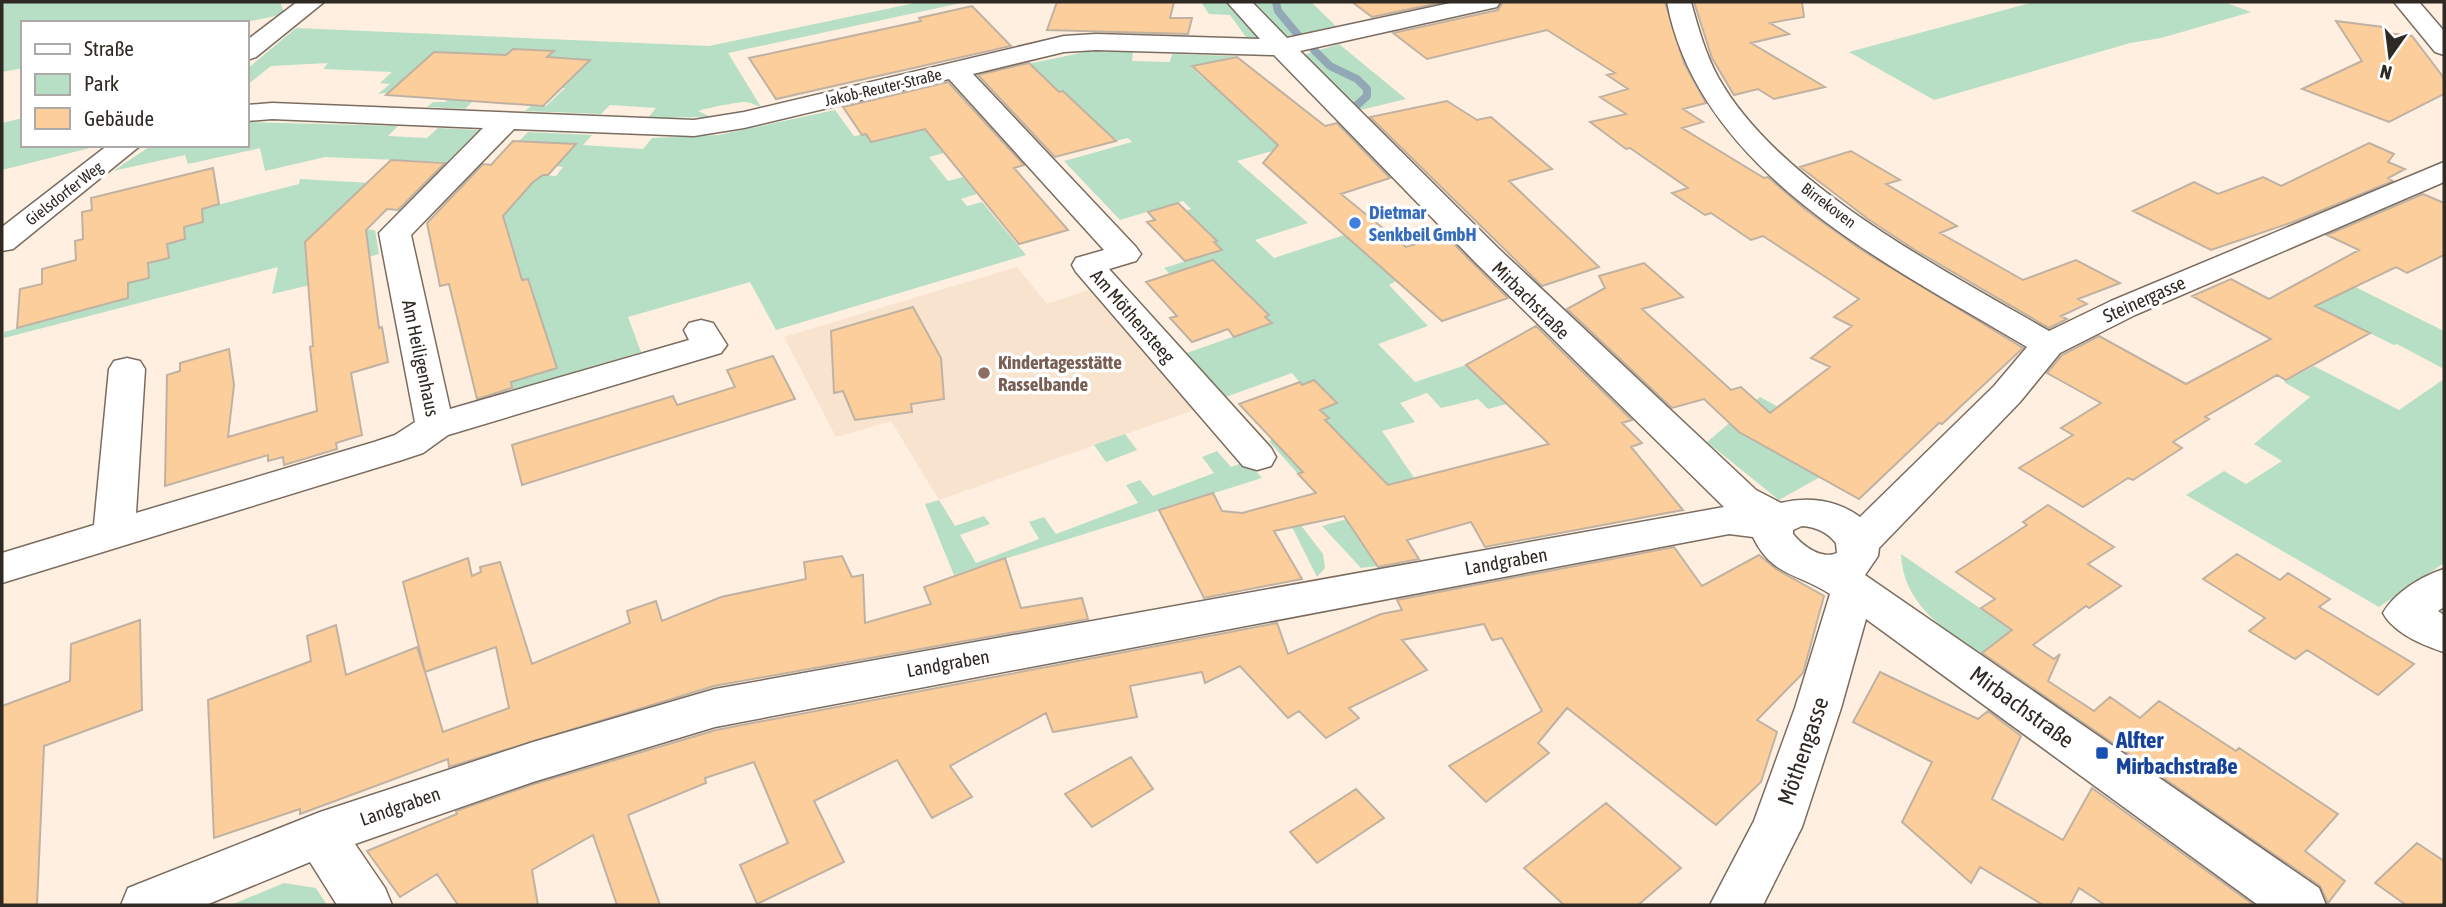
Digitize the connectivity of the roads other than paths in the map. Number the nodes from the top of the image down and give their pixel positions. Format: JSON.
{"nodes":[{"id":1,"x":312,"y":2,"type":"edge"},
{"id":2,"x":1239,"y":2,"type":"edge"},
{"id":3,"x":1488,"y":2,"type":"edge"},
{"id":4,"x":1679,"y":2,"type":"edge"},
{"id":5,"x":2406,"y":2,"type":"edge"},
{"id":6,"x":1282,"y":47,"type":"junction"},
{"id":7,"x":2444,"y":47,"type":"edge"},
{"id":8,"x":248,"y":51,"type":"edge"},
{"id":9,"x":955,"y":70,"type":"junction"},
{"id":10,"x":255,"y":110,"type":"edge"},
{"id":11,"x":506,"y":121,"type":"junction"},
{"id":12,"x":124,"y":147,"type":"edge"},
{"id":13,"x":2444,"y":171,"type":"edge"},
{"id":14,"x":2,"y":242,"type":"edge"},
{"id":15,"x":701,"y":330,"type":"dead end"},
{"id":16,"x":2048,"y":345,"type":"junction"},
{"id":17,"x":127,"y":369,"type":"dead end"},
{"id":18,"x":435,"y":426,"type":"junction"},
{"id":19,"x":1257,"y":457,"type":"dead end"},
{"id":20,"x":1777,"y":521,"type":"junction"},
{"id":21,"x":114,"y":534,"type":"junction"},
{"id":22,"x":1845,"y":554,"type":"junction"},
{"id":23,"x":2,"y":568,"type":"edge"},
{"id":24,"x":2444,"y":585,"type":"edge"},
{"id":25,"x":2444,"y":635,"type":"edge"},
{"id":26,"x":320,"y":834,"type":"junction"},
{"id":27,"x":147,"y":905,"type":"edge"},
{"id":28,"x":366,"y":905,"type":"edge"},
{"id":29,"x":1736,"y":905,"type":"edge"},
{"id":30,"x":2300,"y":905,"type":"edge"}],
"edges":[{"from":1,"to":8,"type":"street"},
{"from":2,"to":6,"type":"street","name":"Mirbachstraße"},
{"from":3,"to":6,"type":"street","name":"Jakob-Reuter-Straße"},
{"from":4,"to":16,"type":"street","name":"Birrekoven"},
{"from":5,"to":7,"type":"street"},
{"from":6,"to":9,"type":"street","name":"Jakob-Reuter-Straße"},
{"from":6,"to":20,"type":"street","name":"Mirbachstraße"},
{"from":9,"to":11,"type":"street","name":"Jakob-Reuter-Straße"},
{"from":9,"to":19,"type":"street","name":"Am Möthensteeg"},
{"from":10,"to":11,"type":"street","name":"Jakob-Reuter-Straße"},
{"from":11,"to":18,"type":"street","name":"Am Heiligenhaus"},
{"from":12,"to":14,"type":"street","name":"Gielsdorfer Weg"},
{"from":13,"to":16,"type":"street","name":"Steinergasse"},
{"from":15,"to":18,"type":"street","name":"Am Heiligenhaus"},
{"from":16,"to":22,"type":"street","name":"Steinergasse"},
{"from":17,"to":21,"type":"street"},
{"from":18,"to":21,"type":"street"},
{"from":20,"to":22,"type":"street","name":"Mirbachstraße"},
{"from":20,"to":22,"type":"street","name":"Mirbachstraße"},
{"from":20,"to":26,"type":"street","name":"Landgraben"},
{"from":21,"to":23,"type":"street"},
{"from":22,"to":29,"type":"street","name":"Möthengasse"},
{"from":22,"to":30,"type":"street","name":"Mirbachstraße"},
{"from":24,"to":25,"type":"street"},
{"from":26,"to":27,"type":"street","name":"Landgraben"},
{"from":26,"to":28,"type":"street"}]}
